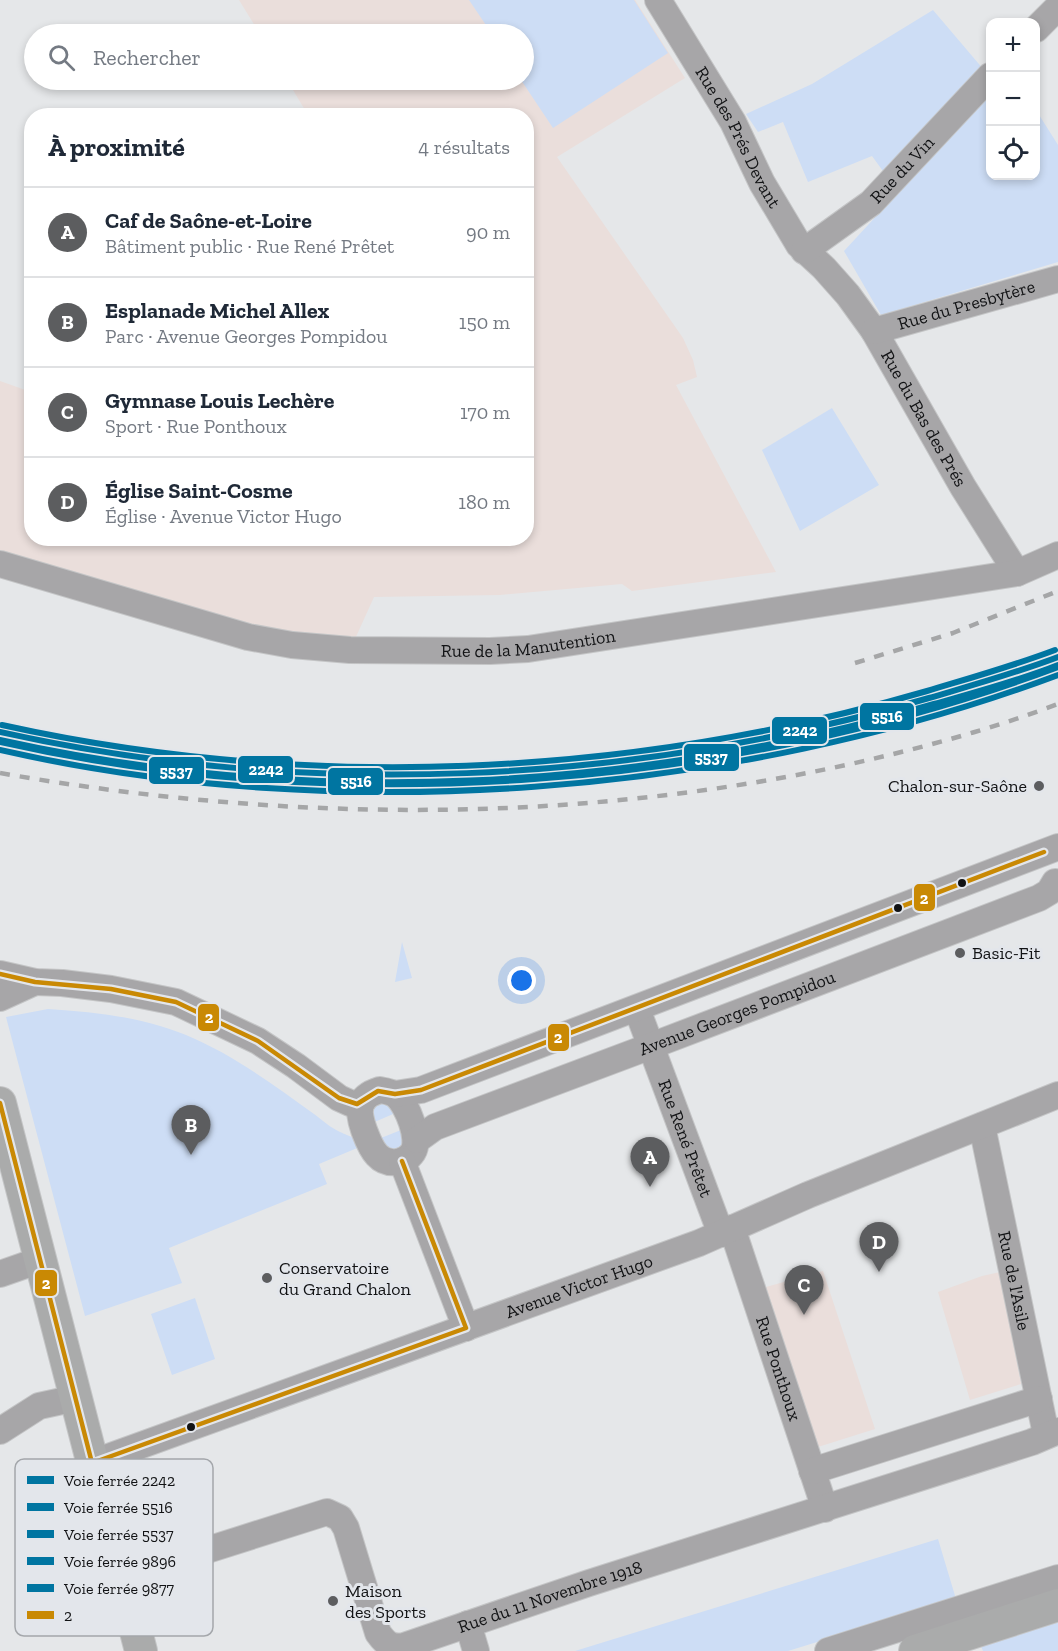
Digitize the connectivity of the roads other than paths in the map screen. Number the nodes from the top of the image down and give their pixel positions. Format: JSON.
{"nodes":[{"id":1,"x":658,"y":0,"type":"edge"},
{"id":2,"x":1058,"y":7,"type":"edge"},
{"id":3,"x":1040,"y":24,"type":"edge"},
{"id":4,"x":986,"y":80,"type":"edge"},
{"id":5,"x":804,"y":251,"type":"junction"},
{"id":6,"x":824,"y":268,"type":"joint"},
{"id":7,"x":1058,"y":279,"type":"edge"},
{"id":8,"x":874,"y":332,"type":"junction"},
{"id":9,"x":1058,"y":555,"type":"edge"},
{"id":10,"x":0,"y":564,"type":"edge"},
{"id":11,"x":1017,"y":573,"type":"junction"},
{"id":12,"x":1051,"y":850,"type":"edge"},
{"id":13,"x":1057,"y":885,"type":"edge"},
{"id":14,"x":0,"y":974,"type":"edge"},
{"id":15,"x":35,"y":982,"type":"junction"},
{"id":16,"x":0,"y":998,"type":"edge"},
{"id":17,"x":637,"y":1009,"type":"junction"},
{"id":18,"x":651,"y":1046,"type":"junction"},
{"id":19,"x":395,"y":1094,"type":"junction"},
{"id":20,"x":1058,"y":1095,"type":"edge"},
{"id":21,"x":363,"y":1101,"type":"junction"},
{"id":22,"x":0,"y":1103,"type":"edge"},
{"id":23,"x":982,"y":1126,"type":"junction"},
{"id":24,"x":417,"y":1140,"type":"junction"},
{"id":25,"x":402,"y":1161,"type":"junction"},
{"id":26,"x":727,"y":1231,"type":"junction"},
{"id":27,"x":40,"y":1260,"type":"junction"},
{"id":28,"x":0,"y":1274,"type":"edge"},
{"id":29,"x":466,"y":1328,"type":"junction"},
{"id":30,"x":76,"y":1398,"type":"junction"},
{"id":31,"x":1039,"y":1399,"type":"junction"},
{"id":32,"x":0,"y":1431,"type":"edge"},
{"id":33,"x":1052,"y":1433,"type":"edge"},
{"id":34,"x":91,"y":1459,"type":"edge"},
{"id":35,"x":103,"y":1459,"type":"edge"},
{"id":36,"x":812,"y":1471,"type":"junction"},
{"id":37,"x":825,"y":1509,"type":"junction"},
{"id":38,"x":213,"y":1548,"type":"edge"},
{"id":39,"x":1058,"y":1578,"type":"edge"},
{"id":40,"x":1058,"y":1605,"type":"edge"},
{"id":41,"x":468,"y":1624,"type":"junction"},
{"id":42,"x":137,"y":1636,"type":"edge"},
{"id":43,"x":141,"y":1651,"type":"edge"},
{"id":44,"x":476,"y":1651,"type":"edge"},
{"id":45,"x":828,"y":1651,"type":"edge"},
{"id":46,"x":915,"y":1651,"type":"edge"}],
"edges":[{"from":1,"to":5,"type":"street","name":"Rue des Prés Devant"},
{"from":2,"to":3,"type":"street"},
{"from":4,"to":5,"type":"street","name":"Rue du Vin"},
{"from":5,"to":6,"type":"street","name":"Rue des Prés Devant"},
{"from":6,"to":8,"type":"street","name":"Rue du Bas des Prés"},
{"from":7,"to":8,"type":"street","name":"Rue du Presbytère"},
{"from":8,"to":11,"type":"street","name":"Rue du Bas des Prés"},
{"from":9,"to":11,"type":"street","name":"Rue de la Manutention"},
{"from":10,"to":11,"type":"street","name":"Rue de la Manutention"},
{"from":12,"to":13,"type":"street"},
{"from":12,"to":17,"type":"street"},
{"from":13,"to":18,"type":"street","name":"Avenue Georges Pompidou"},
{"from":14,"to":15,"type":"street"},
{"from":15,"to":16,"type":"street"},
{"from":15,"to":21,"type":"street"},
{"from":17,"to":18,"type":"street","name":"Rue René Prêtet"},
{"from":17,"to":19,"type":"street"},
{"from":18,"to":24,"type":"street","name":"Avenue Georges Pompidou"},
{"from":18,"to":26,"type":"street","name":"Rue René Prêtet"},
{"from":19,"to":21,"type":"street"},
{"from":19,"to":24,"type":"street"},
{"from":20,"to":23,"type":"street","name":"Avenue Victor Hugo"},
{"from":21,"to":25,"type":"street"},
{"from":22,"to":27,"type":"main road"},
{"from":23,"to":26,"type":"street","name":"Avenue Victor Hugo"},
{"from":23,"to":31,"type":"street","name":"Rue de l'Asile"},
{"from":24,"to":25,"type":"street"},
{"from":25,"to":29,"type":"street"},
{"from":26,"to":29,"type":"street","name":"Avenue Victor Hugo"},
{"from":26,"to":36,"type":"street","name":"Rue Ponthoux"},
{"from":27,"to":28,"type":"street"},
{"from":27,"to":30,"type":"main road"},
{"from":29,"to":35,"type":"street","name":"Avenue Victor Hugo"},
{"from":30,"to":32,"type":"street"},
{"from":30,"to":34,"type":"main road"},
{"from":31,"to":33,"type":"street","name":"Rue de l'Asile"},
{"from":31,"to":36,"type":"street"},
{"from":33,"to":37,"type":"street","name":"Rue du 11 Novembre 1918"},
{"from":36,"to":37,"type":"street","name":"Rue Ponthoux"},
{"from":37,"to":41,"type":"street","name":"Rue du 11 Novembre 1918"},
{"from":38,"to":41,"type":"street","name":"Rue du 11 Novembre 1918"},
{"from":39,"to":45,"type":"street"},
{"from":40,"to":46,"type":"main road"},
{"from":41,"to":44,"type":"street"},
{"from":42,"to":43,"type":"main road"}]}
